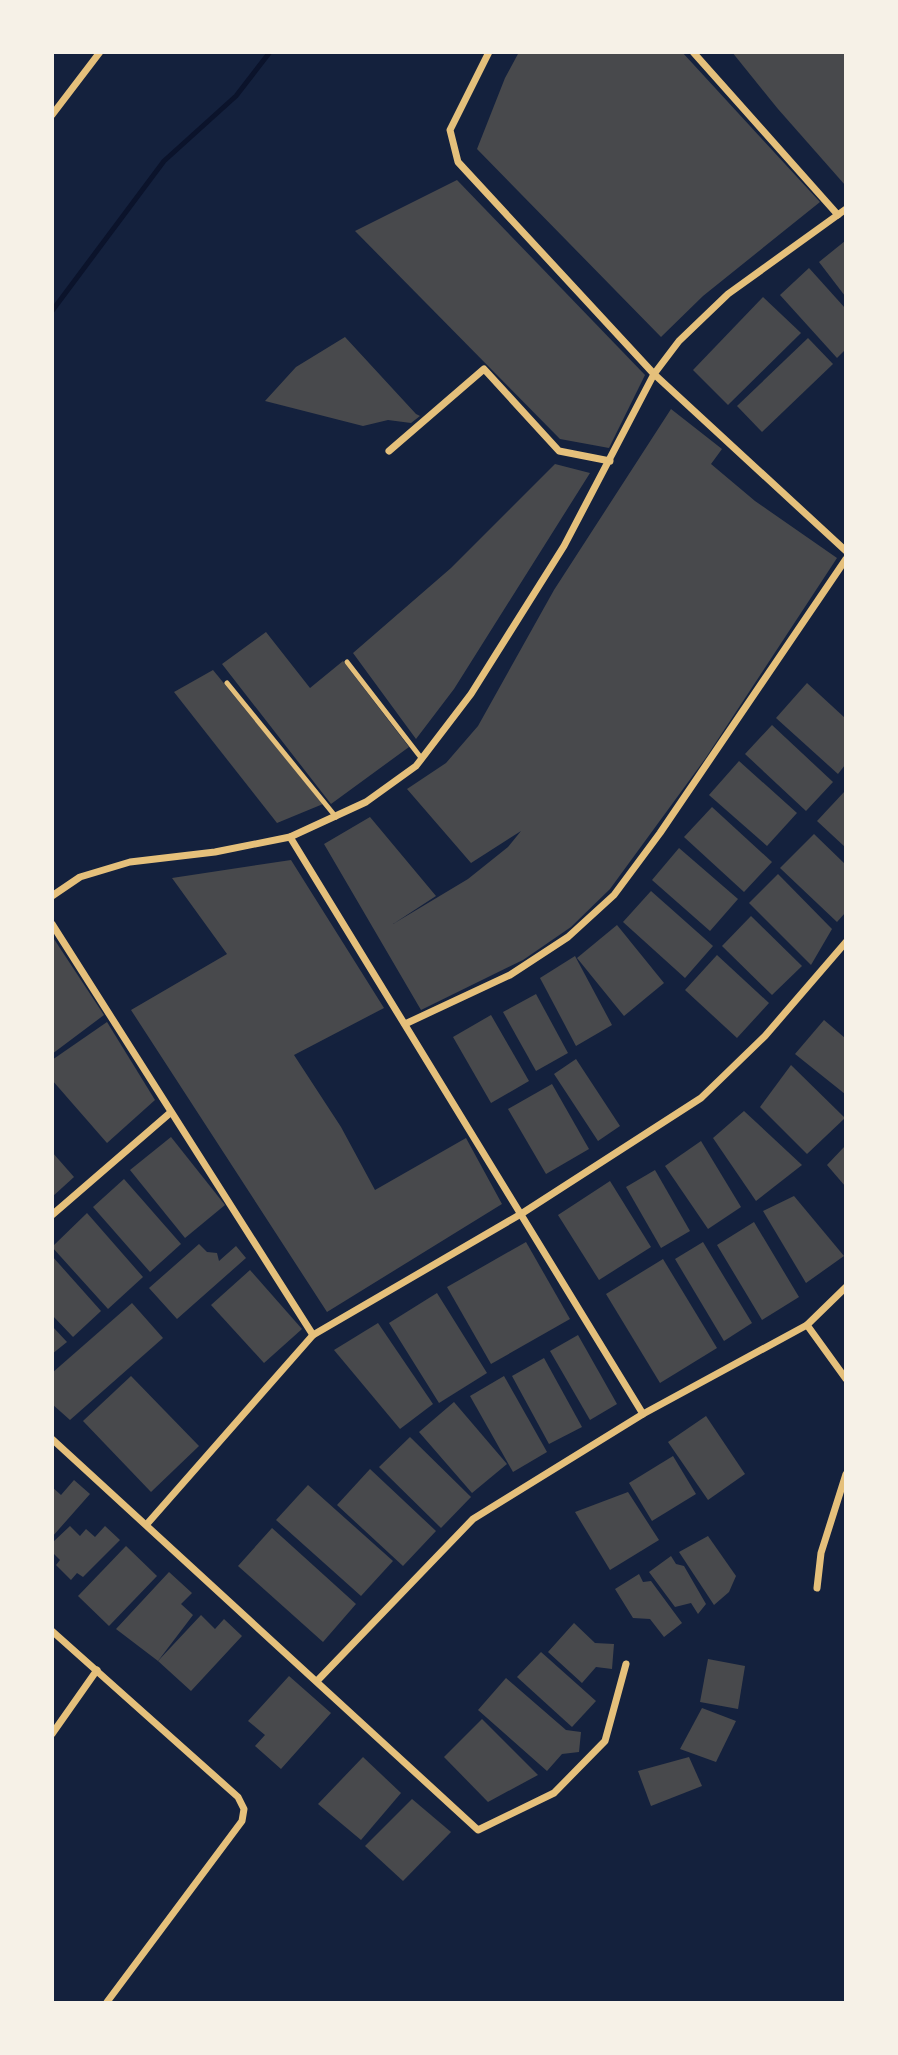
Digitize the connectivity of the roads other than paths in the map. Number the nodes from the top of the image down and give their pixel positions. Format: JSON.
{"nodes":[{"id":1,"x":100,"y":52,"type":"edge"},
{"id":2,"x":489,"y":52,"type":"edge"},
{"id":3,"x":693,"y":52,"type":"edge"},
{"id":4,"x":52,"y":115,"type":"edge"},
{"id":5,"x":845,"y":209,"type":"edge"},
{"id":6,"x":838,"y":215,"type":"junction"},
{"id":7,"x":654,"y":374,"type":"junction"},
{"id":8,"x":389,"y":451,"type":"dead end"},
{"id":9,"x":610,"y":461,"type":"junction"},
{"id":10,"x":845,"y":551,"type":"edge"},
{"id":11,"x":845,"y":559,"type":"edge"},
{"id":12,"x":347,"y":662,"type":"dead end"},
{"id":13,"x":227,"y":683,"type":"dead end"},
{"id":14,"x":422,"y":759,"type":"junction"},
{"id":15,"x":336,"y":817,"type":"junction"},
{"id":16,"x":290,"y":837,"type":"junction"},
{"id":17,"x":52,"y":895,"type":"edge"},
{"id":18,"x":52,"y":924,"type":"edge"},
{"id":19,"x":845,"y":942,"type":"edge"},
{"id":20,"x":405,"y":1024,"type":"junction"},
{"id":21,"x":170,"y":1113,"type":"junction"},
{"id":22,"x":522,"y":1214,"type":"junction"},
{"id":23,"x":52,"y":1215,"type":"edge"},
{"id":24,"x":845,"y":1287,"type":"edge"},
{"id":25,"x":807,"y":1325,"type":"junction"},
{"id":26,"x":313,"y":1335,"type":"junction"},
{"id":27,"x":845,"y":1379,"type":"edge"},
{"id":28,"x":643,"y":1414,"type":"junction"},
{"id":29,"x":52,"y":1439,"type":"edge"},
{"id":30,"x":845,"y":1474,"type":"edge"},
{"id":31,"x":148,"y":1524,"type":"junction"},
{"id":32,"x":817,"y":1588,"type":"dead end"},
{"id":33,"x":52,"y":1631,"type":"edge"},
{"id":34,"x":626,"y":1664,"type":"dead end"},
{"id":35,"x":97,"y":1670,"type":"junction"},
{"id":36,"x":318,"y":1680,"type":"junction"},
{"id":37,"x":52,"y":1734,"type":"edge"},
{"id":38,"x":107,"y":2003,"type":"edge"}],
"edges":[{"from":1,"to":4,"type":"street"},
{"from":2,"to":7,"type":"street"},
{"from":3,"to":6,"type":"street"},
{"from":5,"to":6,"type":"street"},
{"from":6,"to":7,"type":"street"},
{"from":7,"to":9,"type":"street"},
{"from":7,"to":10,"type":"street"},
{"from":8,"to":9,"type":"street"},
{"from":9,"to":14,"type":"street"},
{"from":11,"to":20,"type":"street"},
{"from":12,"to":14,"type":"lane"},
{"from":13,"to":15,"type":"lane"},
{"from":14,"to":15,"type":"street"},
{"from":15,"to":16,"type":"street"},
{"from":16,"to":17,"type":"street"},
{"from":16,"to":20,"type":"street"},
{"from":18,"to":21,"type":"street"},
{"from":19,"to":22,"type":"street"},
{"from":20,"to":22,"type":"street"},
{"from":21,"to":23,"type":"street"},
{"from":21,"to":26,"type":"street"},
{"from":22,"to":26,"type":"street"},
{"from":22,"to":28,"type":"street"},
{"from":24,"to":25,"type":"street"},
{"from":25,"to":27,"type":"street"},
{"from":25,"to":28,"type":"street"},
{"from":26,"to":31,"type":"street"},
{"from":28,"to":36,"type":"street"},
{"from":29,"to":31,"type":"street"},
{"from":30,"to":32,"type":"street"},
{"from":31,"to":36,"type":"street"},
{"from":33,"to":35,"type":"street"},
{"from":34,"to":36,"type":"street"},
{"from":35,"to":37,"type":"street"},
{"from":35,"to":38,"type":"street"}]}
